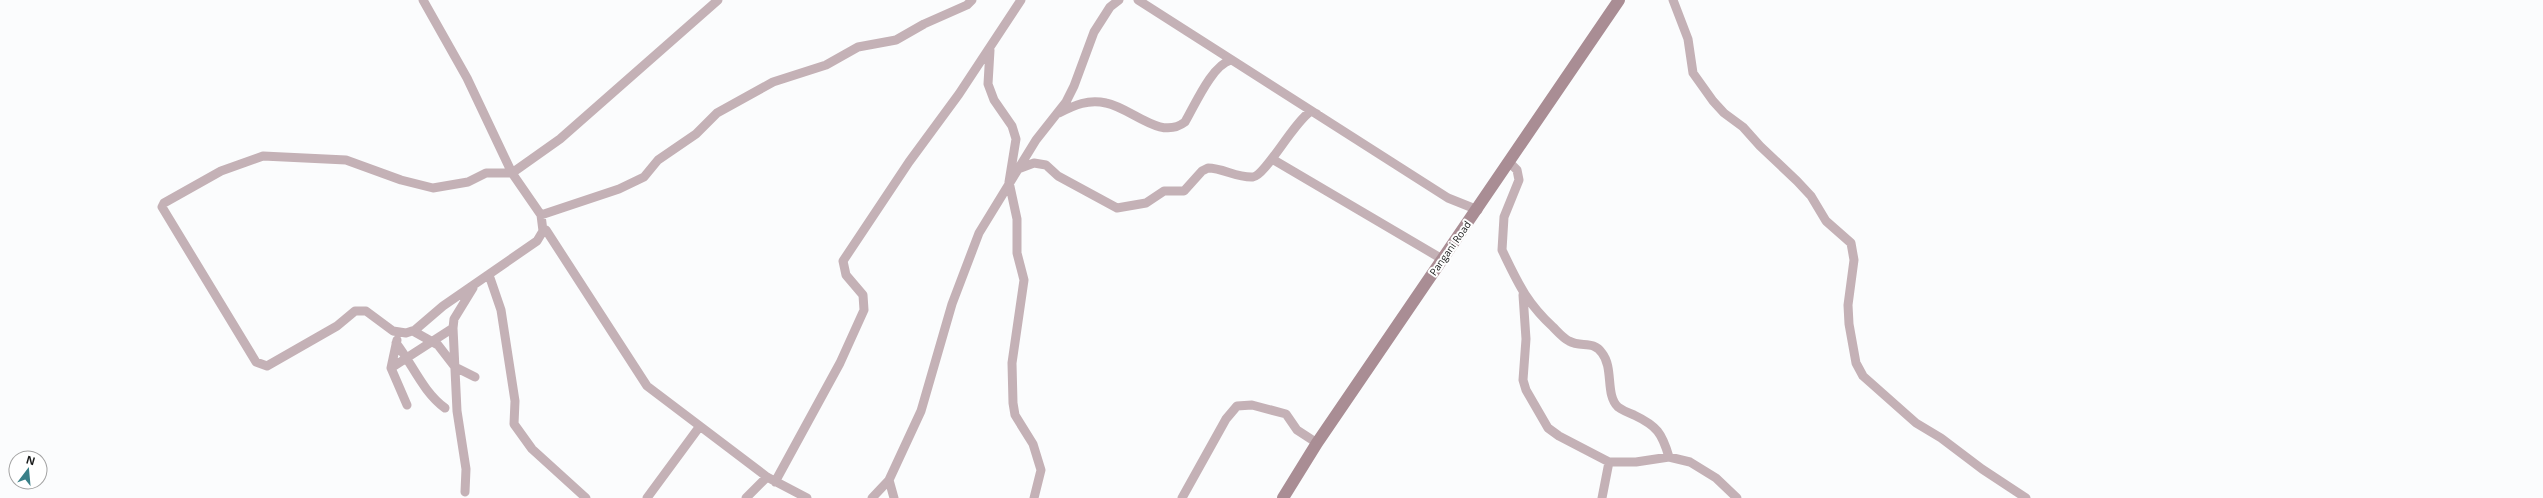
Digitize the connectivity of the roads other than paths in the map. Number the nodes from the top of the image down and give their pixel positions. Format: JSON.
{"nodes":[{"id":1,"x":423,"y":0,"type":"edge"},
{"id":2,"x":718,"y":0,"type":"edge"},
{"id":3,"x":972,"y":0,"type":"edge"},
{"id":4,"x":1020,"y":0,"type":"edge"},
{"id":5,"x":1119,"y":0,"type":"edge"},
{"id":6,"x":1138,"y":0,"type":"edge"},
{"id":7,"x":1619,"y":0,"type":"edge"},
{"id":8,"x":1672,"y":0,"type":"edge"},
{"id":9,"x":990,"y":47,"type":"junction"},
{"id":10,"x":1231,"y":60,"type":"junction"},
{"id":11,"x":1059,"y":113,"type":"junction"},
{"id":12,"x":1316,"y":114,"type":"junction"},
{"id":13,"x":1272,"y":159,"type":"junction"},
{"id":14,"x":1509,"y":162,"type":"junction"},
{"id":15,"x":1018,"y":169,"type":"junction"},
{"id":16,"x":512,"y":173,"type":"junction"},
{"id":17,"x":1009,"y":182,"type":"junction"},
{"id":18,"x":1478,"y":210,"type":"junction"},
{"id":19,"x":541,"y":215,"type":"junction"},
{"id":20,"x":543,"y":230,"type":"junction"},
{"id":21,"x":1442,"y":259,"type":"junction"},
{"id":22,"x":489,"y":275,"type":"junction"},
{"id":23,"x":475,"y":286,"type":"junction"},
{"id":24,"x":1523,"y":295,"type":"junction"},
{"id":25,"x":453,"y":328,"type":"junction"},
{"id":26,"x":413,"y":331,"type":"junction"},
{"id":27,"x":398,"y":332,"type":"junction"},
{"id":28,"x":433,"y":342,"type":"junction"},
{"id":29,"x":396,"y":343,"type":"junction"},
{"id":30,"x":407,"y":357,"type":"junction"},
{"id":31,"x":455,"y":367,"type":"junction"},
{"id":32,"x":391,"y":368,"type":"junction"},
{"id":33,"x":475,"y":376,"type":"dead end"},
{"id":34,"x":406,"y":405,"type":"dead end"},
{"id":35,"x":445,"y":408,"type":"dead end"},
{"id":36,"x":700,"y":426,"type":"junction"},
{"id":37,"x":1317,"y":443,"type":"junction"},
{"id":38,"x":1669,"y":457,"type":"junction"},
{"id":39,"x":1609,"y":462,"type":"junction"},
{"id":40,"x":767,"y":477,"type":"junction"},
{"id":41,"x":890,"y":480,"type":"junction"},
{"id":42,"x":775,"y":482,"type":"junction"},
{"id":43,"x":465,"y":492,"type":"dead end"},
{"id":44,"x":586,"y":498,"type":"edge"},
{"id":45,"x":647,"y":498,"type":"edge"},
{"id":46,"x":746,"y":498,"type":"edge"},
{"id":47,"x":807,"y":498,"type":"edge"},
{"id":48,"x":872,"y":498,"type":"edge"},
{"id":49,"x":894,"y":498,"type":"edge"},
{"id":50,"x":1034,"y":498,"type":"edge"},
{"id":51,"x":1182,"y":498,"type":"edge"},
{"id":52,"x":1283,"y":498,"type":"edge"},
{"id":53,"x":1602,"y":498,"type":"edge"},
{"id":54,"x":1737,"y":498,"type":"edge"},
{"id":55,"x":2026,"y":498,"type":"edge"}],
"edges":[{"from":1,"to":16,"type":"street"},
{"from":2,"to":16,"type":"street"},
{"from":3,"to":19,"type":"street"},
{"from":4,"to":9,"type":"street"},
{"from":5,"to":11,"type":"street"},
{"from":6,"to":10,"type":"street"},
{"from":7,"to":14,"type":"main road","name":"Pangani Road"},
{"from":8,"to":55,"type":"street"},
{"from":9,"to":17,"type":"street"},
{"from":9,"to":42,"type":"street"},
{"from":10,"to":11,"type":"street"},
{"from":10,"to":12,"type":"street"},
{"from":11,"to":15,"type":"street"},
{"from":12,"to":13,"type":"street"},
{"from":12,"to":18,"type":"street"},
{"from":13,"to":15,"type":"street"},
{"from":13,"to":21,"type":"street"},
{"from":14,"to":18,"type":"main road","name":"Pangani Road"},
{"from":14,"to":24,"type":"street"},
{"from":15,"to":17,"type":"street"},
{"from":16,"to":19,"type":"street"},
{"from":16,"to":27,"type":"street"},
{"from":17,"to":41,"type":"street"},
{"from":17,"to":50,"type":"street"},
{"from":18,"to":21,"type":"main road","name":"Pangani Road"},
{"from":19,"to":20,"type":"street"},
{"from":20,"to":22,"type":"street"},
{"from":20,"to":36,"type":"street"},
{"from":21,"to":37,"type":"main road","name":"Pangani Road"},
{"from":22,"to":23,"type":"street"},
{"from":22,"to":44,"type":"street"},
{"from":23,"to":25,"type":"street"},
{"from":23,"to":26,"type":"street"},
{"from":24,"to":38,"type":"street"},
{"from":24,"to":39,"type":"street"},
{"from":25,"to":28,"type":"street"},
{"from":25,"to":31,"type":"street"},
{"from":26,"to":27,"type":"street"},
{"from":26,"to":28,"type":"street"},
{"from":27,"to":29,"type":"street"},
{"from":28,"to":30,"type":"street"},
{"from":28,"to":31,"type":"street"},
{"from":29,"to":30,"type":"street"},
{"from":29,"to":32,"type":"street"},
{"from":30,"to":32,"type":"street"},
{"from":30,"to":35,"type":"street"},
{"from":31,"to":33,"type":"street"},
{"from":31,"to":43,"type":"street"},
{"from":32,"to":34,"type":"street"},
{"from":36,"to":40,"type":"street"},
{"from":36,"to":45,"type":"street"},
{"from":37,"to":51,"type":"street"},
{"from":37,"to":52,"type":"main road","name":"Pangani Road"},
{"from":38,"to":39,"type":"street"},
{"from":38,"to":54,"type":"street"},
{"from":39,"to":53,"type":"street"},
{"from":40,"to":42,"type":"street"},
{"from":40,"to":46,"type":"street"},
{"from":41,"to":48,"type":"street"},
{"from":41,"to":49,"type":"street"},
{"from":42,"to":47,"type":"street"}]}
